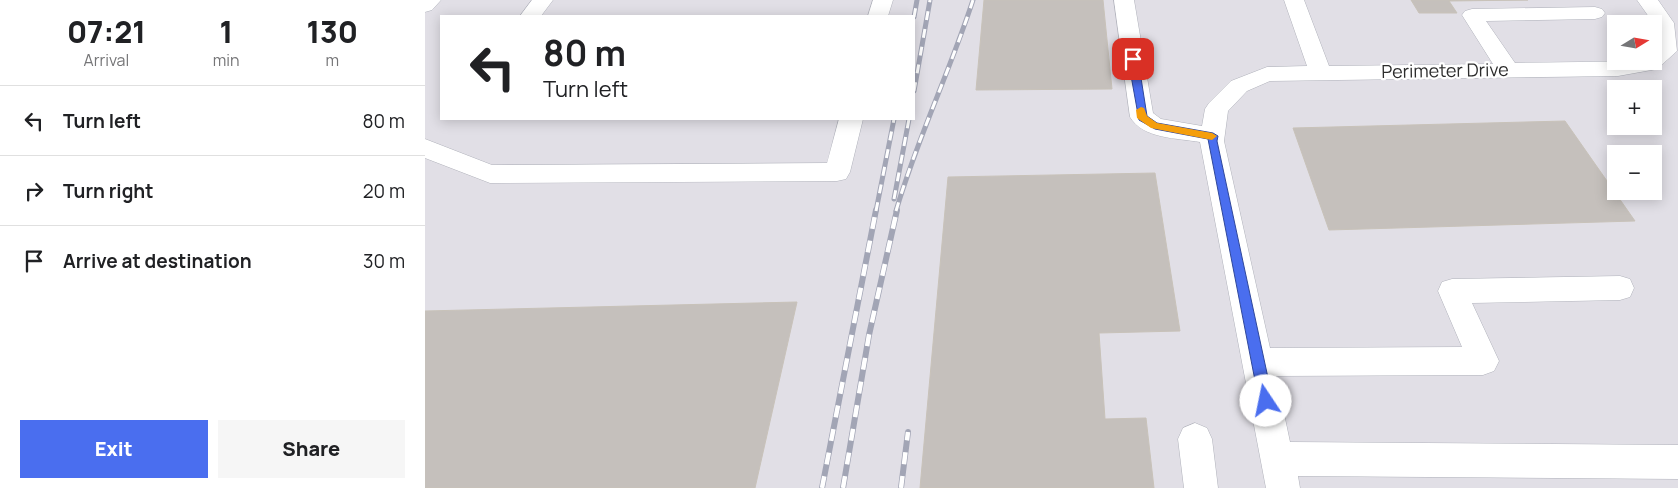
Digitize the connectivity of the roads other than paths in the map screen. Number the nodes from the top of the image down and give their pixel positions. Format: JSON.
{"nodes":[{"id":1,"x":431,"y":0,"type":"edge"},
{"id":2,"x":543,"y":0,"type":"edge"},
{"id":3,"x":883,"y":0,"type":"edge"},
{"id":4,"x":1124,"y":0,"type":"edge"},
{"id":5,"x":1294,"y":0,"type":"edge"},
{"id":6,"x":1647,"y":0,"type":"edge"},
{"id":7,"x":425,"y":6,"type":"edge"},
{"id":8,"x":1595,"y":13,"type":"dead end"},
{"id":9,"x":531,"y":15,"type":"edge"},
{"id":10,"x":878,"y":15,"type":"edge"},
{"id":11,"x":1666,"y":58,"type":"edge"},
{"id":12,"x":1508,"y":70,"type":"junction"},
{"id":13,"x":1320,"y":73,"type":"junction"},
{"id":14,"x":851,"y":120,"type":"edge"},
{"id":15,"x":1213,"y":136,"type":"junction"},
{"id":16,"x":425,"y":148,"type":"edge"},
{"id":17,"x":1620,"y":288,"type":"dead end"},
{"id":18,"x":1258,"y":362,"type":"junction"},
{"id":19,"x":1195,"y":438,"type":"dead end"},
{"id":20,"x":1678,"y":462,"type":"edge"},
{"id":21,"x":1281,"y":474,"type":"edge"},
{"id":22,"x":1201,"y":488,"type":"edge"}],
"edges":[{"from":1,"to":7,"type":"street"},
{"from":2,"to":9,"type":"street"},
{"from":3,"to":10,"type":"street"},
{"from":4,"to":15,"type":"street"},
{"from":5,"to":13,"type":"street"},
{"from":6,"to":11,"type":"street","name":"Perimeter Drive"},
{"from":8,"to":12,"type":"street"},
{"from":11,"to":12,"type":"street","name":"Perimeter Drive"},
{"from":12,"to":13,"type":"street","name":"Perimeter Drive"},
{"from":13,"to":15,"type":"street","name":"Perimeter Drive"},
{"from":14,"to":16,"type":"street"},
{"from":15,"to":18,"type":"street"},
{"from":17,"to":18,"type":"street"},
{"from":18,"to":21,"type":"street"},
{"from":19,"to":22,"type":"street"},
{"from":20,"to":21,"type":"street"}]}
